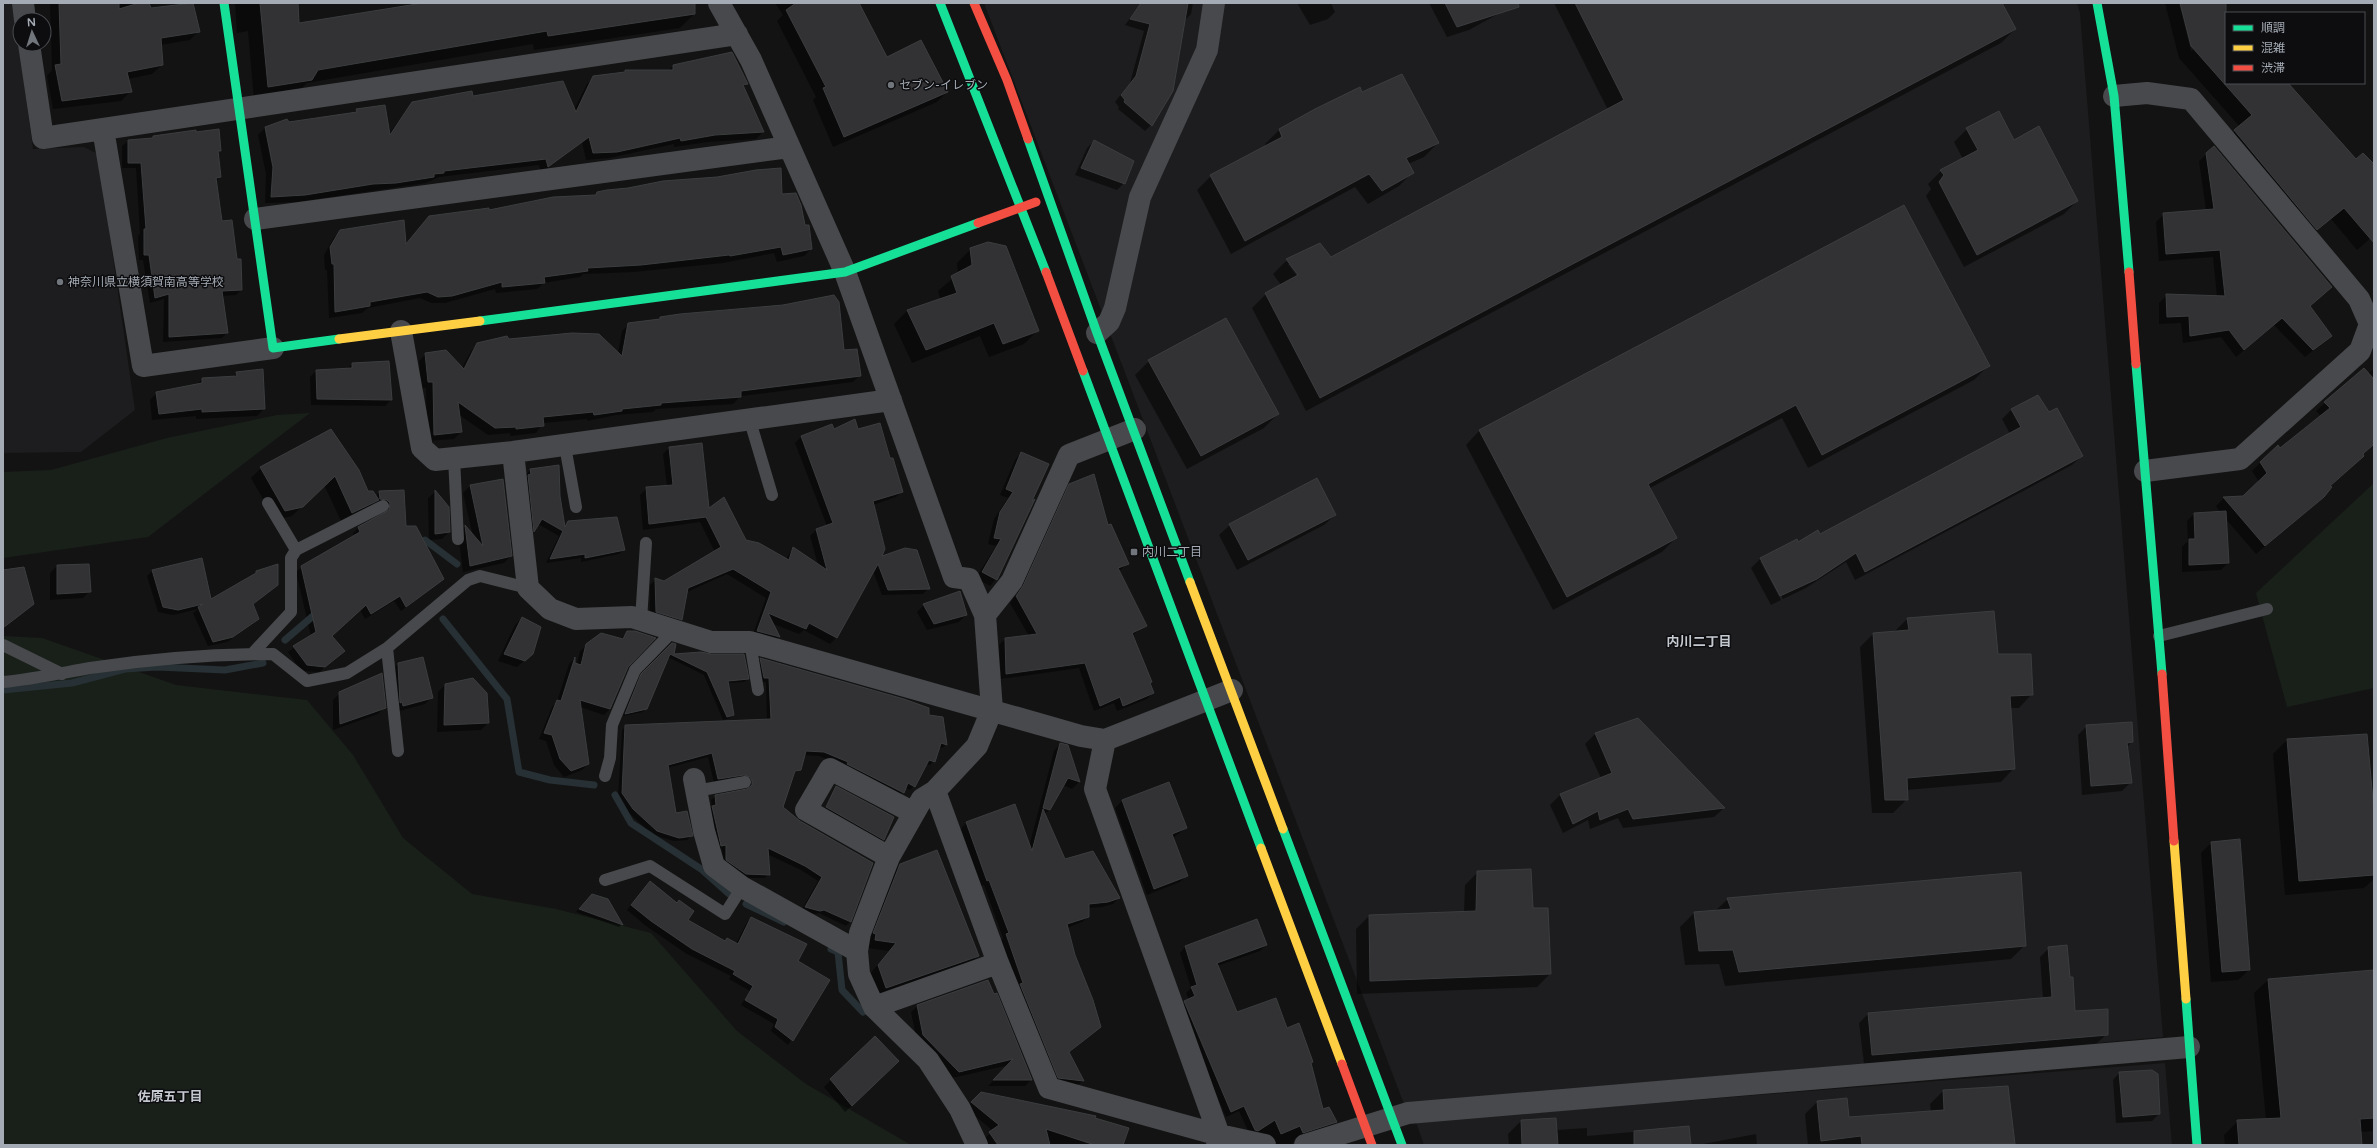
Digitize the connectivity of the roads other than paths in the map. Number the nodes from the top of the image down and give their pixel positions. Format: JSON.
{"nodes":[{"id":1,"x":224,"y":3,"type":"edge"},
{"id":2,"x":719,"y":3,"type":"edge"},
{"id":3,"x":940,"y":3,"type":"edge"},
{"id":4,"x":974,"y":3,"type":"edge"},
{"id":5,"x":1214,"y":3,"type":"edge"},
{"id":6,"x":2097,"y":3,"type":"edge"},
{"id":7,"x":737,"y":34,"type":"junction"},
{"id":8,"x":30,"y":52,"type":"edge"},
{"id":9,"x":2114,"y":96,"type":"junction"},
{"id":10,"x":239,"y":110,"type":"junction"},
{"id":11,"x":103,"y":129,"type":"junction"},
{"id":12,"x":789,"y":147,"type":"junction"},
{"id":13,"x":1050,"y":196,"type":"junction"},
{"id":14,"x":1022,"y":207,"type":"junction"},
{"id":15,"x":255,"y":219,"type":"junction"},
{"id":16,"x":845,"y":272,"type":"junction"},
{"id":17,"x":402,"y":331,"type":"junction"},
{"id":18,"x":1097,"y":333,"type":"junction"},
{"id":19,"x":273,"y":348,"type":"junction"},
{"id":20,"x":891,"y":400,"type":"junction"},
{"id":21,"x":750,"y":421,"type":"junction"},
{"id":22,"x":1135,"y":429,"type":"junction"},
{"id":23,"x":1108,"y":439,"type":"junction"},
{"id":24,"x":565,"y":446,"type":"junction"},
{"id":25,"x":513,"y":452,"type":"junction"},
{"id":26,"x":454,"y":458,"type":"junction"},
{"id":27,"x":2145,"y":471,"type":"junction"},
{"id":28,"x":772,"y":494,"type":"dead end"},
{"id":29,"x":268,"y":503,"type":"dead end"},
{"id":30,"x":383,"y":506,"type":"dead end"},
{"id":31,"x":576,"y":507,"type":"dead end"},
{"id":32,"x":458,"y":539,"type":"dead end"},
{"id":33,"x":646,"y":543,"type":"dead end"},
{"id":34,"x":296,"y":550,"type":"junction"},
{"id":35,"x":528,"y":588,"type":"junction"},
{"id":36,"x":2267,"y":609,"type":"dead end"},
{"id":37,"x":985,"y":615,"type":"junction"},
{"id":38,"x":641,"y":620,"type":"junction"},
{"id":39,"x":674,"y":630,"type":"junction"},
{"id":40,"x":2159,"y":636,"type":"junction"},
{"id":41,"x":750,"y":642,"type":"junction"},
{"id":42,"x":3,"y":645,"type":"edge"},
{"id":43,"x":387,"y":648,"type":"junction"},
{"id":44,"x":252,"y":654,"type":"junction"},
{"id":45,"x":62,"y":674,"type":"junction"},
{"id":46,"x":3,"y":682,"type":"edge"},
{"id":47,"x":758,"y":690,"type":"dead end"},
{"id":48,"x":1232,"y":690,"type":"junction"},
{"id":49,"x":1206,"y":700,"type":"junction"},
{"id":50,"x":992,"y":710,"type":"junction"},
{"id":51,"x":1105,"y":740,"type":"junction"},
{"id":52,"x":398,"y":751,"type":"dead end"},
{"id":53,"x":605,"y":776,"type":"dead end"},
{"id":54,"x":746,"y":782,"type":"dead end"},
{"id":55,"x":695,"y":785,"type":"joint"},
{"id":56,"x":936,"y":790,"type":"junction"},
{"id":57,"x":914,"y":813,"type":"junction"},
{"id":58,"x":889,"y":857,"type":"junction"},
{"id":59,"x":604,"y":880,"type":"dead end"},
{"id":60,"x":742,"y":887,"type":"junction"},
{"id":61,"x":857,"y":951,"type":"junction"},
{"id":62,"x":998,"y":963,"type":"junction"},
{"id":63,"x":874,"y":1007,"type":"junction"},
{"id":64,"x":2189,"y":1047,"type":"junction"},
{"id":65,"x":1392,"y":1118,"type":"junction"},
{"id":66,"x":1368,"y":1136,"type":"edge"},
{"id":67,"x":1218,"y":1140,"type":"edge"},
{"id":68,"x":976,"y":1145,"type":"edge"},
{"id":69,"x":1265,"y":1145,"type":"edge"},
{"id":70,"x":1305,"y":1145,"type":"edge"},
{"id":71,"x":1402,"y":1145,"type":"edge"},
{"id":72,"x":2197,"y":1145,"type":"edge"}],
"edges":[{"from":1,"to":10,"type":"street"},
{"from":2,"to":7,"type":"street"},
{"from":3,"to":14,"type":"street"},
{"from":4,"to":13,"type":"street"},
{"from":5,"to":18,"type":"street"},
{"from":6,"to":9,"type":"street"},
{"from":7,"to":10,"type":"street"},
{"from":7,"to":12,"type":"street"},
{"from":8,"to":11,"type":"street"},
{"from":9,"to":27,"type":"street"},
{"from":9,"to":27,"type":"street"},
{"from":10,"to":11,"type":"street"},
{"from":10,"to":15,"type":"street"},
{"from":11,"to":19,"type":"street"},
{"from":12,"to":15,"type":"street"},
{"from":12,"to":16,"type":"street"},
{"from":13,"to":14,"type":"street"},
{"from":13,"to":18,"type":"street"},
{"from":14,"to":16,"type":"street"},
{"from":14,"to":23,"type":"street"},
{"from":15,"to":19,"type":"street"},
{"from":16,"to":17,"type":"street"},
{"from":16,"to":20,"type":"street"},
{"from":17,"to":19,"type":"street"},
{"from":17,"to":26,"type":"street"},
{"from":18,"to":22,"type":"street"},
{"from":20,"to":21,"type":"street"},
{"from":20,"to":37,"type":"street"},
{"from":21,"to":24,"type":"street"},
{"from":21,"to":28,"type":"lane"},
{"from":22,"to":23,"type":"street"},
{"from":22,"to":48,"type":"street"},
{"from":23,"to":37,"type":"street"},
{"from":23,"to":49,"type":"street"},
{"from":24,"to":25,"type":"street"},
{"from":24,"to":31,"type":"lane"},
{"from":25,"to":26,"type":"street"},
{"from":25,"to":35,"type":"street"},
{"from":26,"to":32,"type":"lane"},
{"from":27,"to":40,"type":"street"},
{"from":29,"to":34,"type":"lane"},
{"from":30,"to":34,"type":"lane"},
{"from":33,"to":38,"type":"lane"},
{"from":34,"to":44,"type":"lane"},
{"from":35,"to":38,"type":"street"},
{"from":35,"to":43,"type":"lane"},
{"from":36,"to":40,"type":"lane"},
{"from":37,"to":50,"type":"street"},
{"from":38,"to":39,"type":"street"},
{"from":39,"to":41,"type":"street"},
{"from":39,"to":53,"type":"lane"},
{"from":40,"to":64,"type":"street"},
{"from":41,"to":47,"type":"lane"},
{"from":41,"to":50,"type":"street"},
{"from":42,"to":45,"type":"lane"},
{"from":43,"to":44,"type":"lane"},
{"from":43,"to":52,"type":"lane"},
{"from":44,"to":45,"type":"lane"},
{"from":45,"to":46,"type":"lane"},
{"from":48,"to":49,"type":"street"},
{"from":48,"to":65,"type":"street"},
{"from":49,"to":51,"type":"street"},
{"from":49,"to":66,"type":"street"},
{"from":50,"to":51,"type":"street"},
{"from":50,"to":56,"type":"street"},
{"from":51,"to":67,"type":"street"},
{"from":54,"to":55,"type":"lane"},
{"from":55,"to":60,"type":"street"},
{"from":56,"to":57,"type":"street"},
{"from":56,"to":62,"type":"street"},
{"from":57,"to":58,"type":"street"},
{"from":57,"to":58,"type":"street"},
{"from":58,"to":61,"type":"street"},
{"from":59,"to":60,"type":"lane"},
{"from":60,"to":61,"type":"street"},
{"from":61,"to":63,"type":"street"},
{"from":62,"to":63,"type":"street"},
{"from":62,"to":67,"type":"street"},
{"from":63,"to":68,"type":"street"},
{"from":64,"to":65,"type":"street"},
{"from":64,"to":72,"type":"street"},
{"from":65,"to":66,"type":"street"},
{"from":65,"to":71,"type":"street"},
{"from":66,"to":70,"type":"street"},
{"from":67,"to":69,"type":"street"}]}
